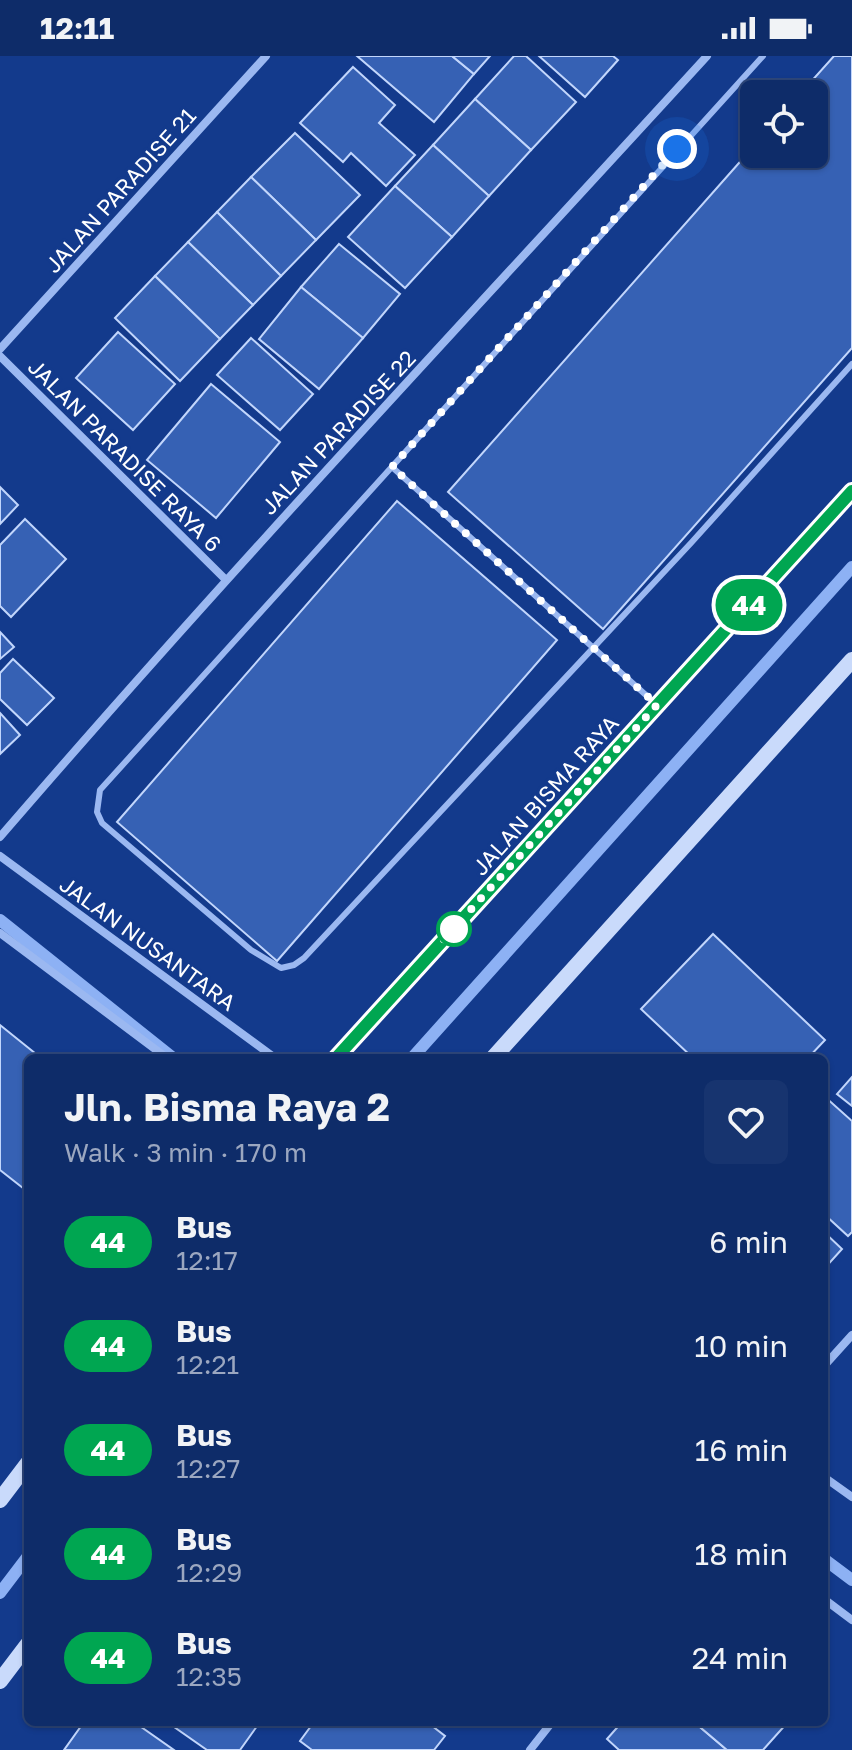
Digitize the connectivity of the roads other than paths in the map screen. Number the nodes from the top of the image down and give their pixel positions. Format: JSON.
{"nodes":[{"id":1,"x":266,"y":56,"type":"edge"},
{"id":2,"x":707,"y":56,"type":"edge"},
{"id":3,"x":763,"y":56,"type":"edge"},
{"id":4,"x":0,"y":349,"type":"edge"},
{"id":5,"x":0,"y":356,"type":"edge"},
{"id":6,"x":852,"y":364,"type":"edge"},
{"id":7,"x":392,"y":467,"type":"junction"},
{"id":8,"x":852,"y":491,"type":"edge"},
{"id":9,"x":225,"y":579,"type":"junction"},
{"id":10,"x":592,"y":647,"type":"junction"},
{"id":11,"x":852,"y":660,"type":"edge"},
{"id":12,"x":657,"y":705,"type":"junction"},
{"id":13,"x":0,"y":837,"type":"edge"},
{"id":14,"x":0,"y":856,"type":"edge"},
{"id":15,"x":0,"y":933,"type":"edge"},
{"id":16,"x":162,"y":1054,"type":"edge"},
{"id":17,"x":270,"y":1054,"type":"edge"},
{"id":18,"x":340,"y":1054,"type":"edge"},
{"id":19,"x":497,"y":1054,"type":"edge"},
{"id":20,"x":852,"y":1335,"type":"edge"},
{"id":21,"x":828,"y":1362,"type":"edge"},
{"id":22,"x":24,"y":1468,"type":"edge"},
{"id":23,"x":828,"y":1480,"type":"edge"},
{"id":24,"x":852,"y":1497,"type":"edge"},
{"id":25,"x":0,"y":1500,"type":"edge"},
{"id":26,"x":828,"y":1602,"type":"edge"},
{"id":27,"x":852,"y":1620,"type":"edge"},
{"id":28,"x":24,"y":1649,"type":"edge"},
{"id":29,"x":0,"y":1681,"type":"edge"},
{"id":30,"x":549,"y":1726,"type":"edge"},
{"id":31,"x":530,"y":1750,"type":"edge"}],
"edges":[{"from":1,"to":4,"type":"street","name":"JALAN PARADISE 21"},
{"from":2,"to":9,"type":"street","name":"JALAN PARADISE 22"},
{"from":3,"to":7,"type":"lane"},
{"from":5,"to":9,"type":"street","name":"JALAN PARADISE RAYA 6"},
{"from":6,"to":10,"type":"lane"},
{"from":7,"to":10,"type":"lane"},
{"from":7,"to":10,"type":"lane"},
{"from":8,"to":12,"type":"street","name":"JALAN BISMA RAYA"},
{"from":9,"to":13,"type":"street","name":"JALAN PARADISE 22"},
{"from":10,"to":12,"type":"lane"},
{"from":11,"to":19,"type":"street"},
{"from":12,"to":18,"type":"street","name":"JALAN BISMA RAYA"},
{"from":14,"to":17,"type":"street","name":"JALAN NUSANTARA"},
{"from":15,"to":16,"type":"street"},
{"from":20,"to":21,"type":"street"},
{"from":22,"to":25,"type":"street"},
{"from":23,"to":24,"type":"street"},
{"from":26,"to":27,"type":"street"},
{"from":28,"to":29,"type":"street"},
{"from":30,"to":31,"type":"street"}]}
